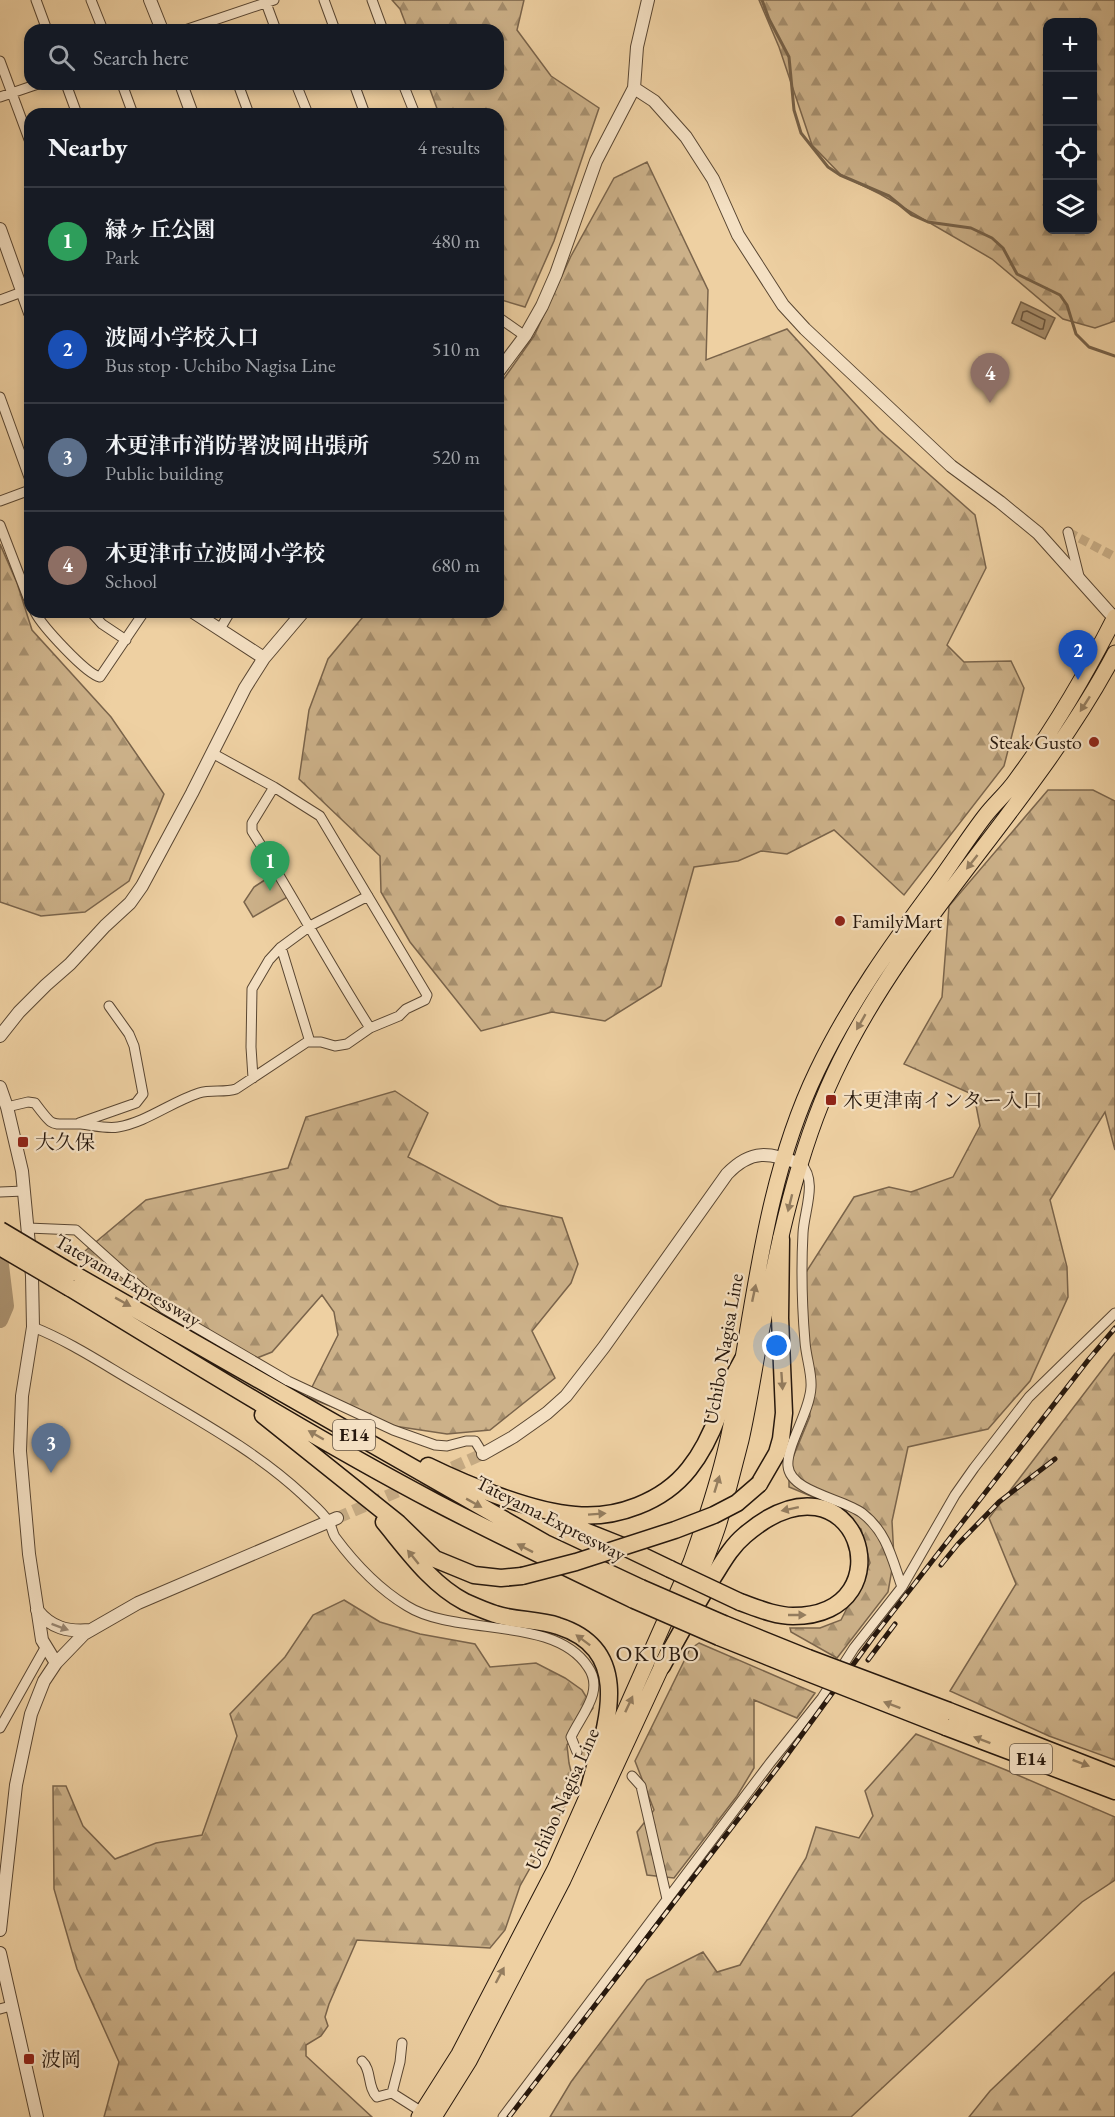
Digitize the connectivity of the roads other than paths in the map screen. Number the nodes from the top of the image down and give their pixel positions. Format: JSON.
{"nodes":[{"id":1,"x":36,"y":0,"type":"edge"},
{"id":2,"x":92,"y":0,"type":"edge"},
{"id":3,"x":150,"y":0,"type":"edge"},
{"id":4,"x":324,"y":0,"type":"edge"},
{"id":5,"x":372,"y":0,"type":"edge"},
{"id":6,"x":648,"y":0,"type":"edge"},
{"id":7,"x":270,"y":2,"type":"edge"},
{"id":8,"x":215,"y":20,"type":"junction"},
{"id":9,"x":45,"y":24,"type":"edge"},
{"id":10,"x":101,"y":24,"type":"edge"},
{"id":11,"x":160,"y":24,"type":"edge"},
{"id":12,"x":203,"y":24,"type":"edge"},
{"id":13,"x":217,"y":24,"type":"edge"},
{"id":14,"x":275,"y":24,"type":"edge"},
{"id":15,"x":333,"y":24,"type":"edge"},
{"id":16,"x":381,"y":24,"type":"edge"},
{"id":17,"x":0,"y":61,"type":"edge"},
{"id":18,"x":634,"y":88,"type":"junction"},
{"id":19,"x":24,"y":89,"type":"edge"},
{"id":20,"x":68,"y":90,"type":"edge"},
{"id":21,"x":124,"y":90,"type":"edge"},
{"id":22,"x":183,"y":90,"type":"edge"},
{"id":23,"x":240,"y":90,"type":"edge"},
{"id":24,"x":298,"y":90,"type":"edge"},
{"id":25,"x":356,"y":90,"type":"edge"},
{"id":26,"x":405,"y":90,"type":"edge"},
{"id":27,"x":12,"y":93,"type":"junction"},
{"id":28,"x":0,"y":97,"type":"edge"},
{"id":29,"x":75,"y":108,"type":"edge"},
{"id":30,"x":131,"y":108,"type":"edge"},
{"id":31,"x":190,"y":108,"type":"edge"},
{"id":32,"x":247,"y":108,"type":"edge"},
{"id":33,"x":306,"y":108,"type":"edge"},
{"id":34,"x":363,"y":108,"type":"edge"},
{"id":35,"x":413,"y":108,"type":"edge"},
{"id":36,"x":24,"y":126,"type":"edge"},
{"id":37,"x":0,"y":229,"type":"edge"},
{"id":38,"x":24,"y":286,"type":"edge"},
{"id":39,"x":24,"y":292,"type":"edge"},
{"id":40,"x":0,"y":300,"type":"edge"},
{"id":41,"x":504,"y":321,"type":"edge"},
{"id":42,"x":525,"y":336,"type":"junction"},
{"id":43,"x":504,"y":364,"type":"edge"},
{"id":44,"x":0,"y":397,"type":"edge"},
{"id":45,"x":24,"y":463,"type":"edge"},
{"id":46,"x":24,"y":492,"type":"edge"},
{"id":47,"x":0,"y":501,"type":"edge"},
{"id":48,"x":0,"y":525,"type":"edge"},
{"id":49,"x":1068,"y":532,"type":"dead end"},
{"id":50,"x":1079,"y":578,"type":"junction"},
{"id":51,"x":24,"y":587,"type":"edge"},
{"id":52,"x":38,"y":618,"type":"edge"},
{"id":53,"x":96,"y":618,"type":"edge"},
{"id":54,"x":140,"y":618,"type":"edge"},
{"id":55,"x":203,"y":618,"type":"edge"},
{"id":56,"x":226,"y":618,"type":"edge"},
{"id":57,"x":298,"y":618,"type":"edge"},
{"id":58,"x":1115,"y":618,"type":"edge"},
{"id":59,"x":220,"y":629,"type":"junction"},
{"id":60,"x":126,"y":640,"type":"junction"},
{"id":61,"x":1115,"y":653,"type":"edge"},
{"id":62,"x":264,"y":658,"type":"junction"},
{"id":63,"x":212,"y":753,"type":"junction"},
{"id":64,"x":274,"y":787,"type":"junction"},
{"id":65,"x":368,"y":896,"type":"junction"},
{"id":66,"x":310,"y":926,"type":"junction"},
{"id":67,"x":281,"y":947,"type":"junction"},
{"id":68,"x":109,"y":1006,"type":"dead end"},
{"id":69,"x":370,"y":1028,"type":"junction"},
{"id":70,"x":0,"y":1036,"type":"edge"},
{"id":71,"x":310,"y":1042,"type":"junction"},
{"id":72,"x":253,"y":1078,"type":"junction"},
{"id":73,"x":0,"y":1087,"type":"edge"},
{"id":74,"x":7,"y":1107,"type":"junction"},
{"id":75,"x":78,"y":1124,"type":"junction"},
{"id":76,"x":784,"y":1158,"type":"junction"},
{"id":77,"x":801,"y":1164,"type":"junction"},
{"id":78,"x":24,"y":1191,"type":"junction"},
{"id":79,"x":0,"y":1192,"type":"edge"},
{"id":80,"x":28,"y":1228,"type":"junction"},
{"id":81,"x":0,"y":1230,"type":"edge"},
{"id":82,"x":781,"y":1239,"type":"junction"},
{"id":83,"x":0,"y":1247,"type":"edge"},
{"id":84,"x":71,"y":1281,"type":"junction"},
{"id":85,"x":88,"y":1299,"type":"junction"},
{"id":86,"x":1115,"y":1313,"type":"edge"},
{"id":87,"x":33,"y":1327,"type":"junction"},
{"id":88,"x":743,"y":1359,"type":"junction"},
{"id":89,"x":290,"y":1399,"type":"junction"},
{"id":90,"x":483,"y":1454,"type":"joint"},
{"id":91,"x":332,"y":1469,"type":"junction"},
{"id":92,"x":493,"y":1493,"type":"junction"},
{"id":93,"x":333,"y":1520,"type":"junction"},
{"id":94,"x":902,"y":1587,"type":"junction"},
{"id":95,"x":638,"y":1594,"type":"junction"},
{"id":96,"x":36,"y":1609,"type":"junction"},
{"id":97,"x":91,"y":1630,"type":"junction"},
{"id":98,"x":45,"y":1648,"type":"junction"},
{"id":99,"x":56,"y":1663,"type":"junction"},
{"id":100,"x":662,"y":1666,"type":"junction"},
{"id":101,"x":947,"y":1719,"type":"junction"},
{"id":102,"x":0,"y":1728,"type":"edge"},
{"id":103,"x":577,"y":1752,"type":"dead end"},
{"id":104,"x":632,"y":1776,"type":"dead end"},
{"id":105,"x":1115,"y":1776,"type":"edge"},
{"id":106,"x":588,"y":1791,"type":"junction"},
{"id":107,"x":1115,"y":1791,"type":"edge"},
{"id":108,"x":667,"y":1899,"type":"junction"},
{"id":109,"x":0,"y":1930,"type":"edge"},
{"id":110,"x":0,"y":1953,"type":"edge"},
{"id":111,"x":6,"y":2007,"type":"edge"},
{"id":112,"x":402,"y":2043,"type":"dead end"},
{"id":113,"x":362,"y":2061,"type":"dead end"},
{"id":114,"x":392,"y":2093,"type":"junction"},
{"id":115,"x":425,"y":2115,"type":"edge"},
{"id":116,"x":37,"y":2117,"type":"edge"},
{"id":117,"x":503,"y":2117,"type":"edge"}],
"edges":[{"from":1,"to":9,"type":"street"},
{"from":2,"to":10,"type":"street"},
{"from":3,"to":11,"type":"street"},
{"from":4,"to":15,"type":"street"},
{"from":5,"to":16,"type":"street"},
{"from":6,"to":18,"type":"street"},
{"from":7,"to":8,"type":"street"},
{"from":7,"to":14,"type":"street"},
{"from":8,"to":12,"type":"street"},
{"from":8,"to":13,"type":"street"},
{"from":17,"to":27,"type":"street"},
{"from":18,"to":42,"type":"street"},
{"from":18,"to":50,"type":"street"},
{"from":19,"to":27,"type":"street"},
{"from":20,"to":29,"type":"street"},
{"from":21,"to":30,"type":"street"},
{"from":22,"to":31,"type":"street"},
{"from":23,"to":32,"type":"street"},
{"from":24,"to":33,"type":"street"},
{"from":25,"to":34,"type":"street"},
{"from":26,"to":35,"type":"street"},
{"from":27,"to":28,"type":"street"},
{"from":27,"to":36,"type":"street"},
{"from":37,"to":38,"type":"street"},
{"from":39,"to":40,"type":"street"},
{"from":41,"to":42,"type":"street"},
{"from":42,"to":43,"type":"street"},
{"from":44,"to":45,"type":"street"},
{"from":46,"to":47,"type":"street"},
{"from":48,"to":51,"type":"street"},
{"from":49,"to":50,"type":"street"},
{"from":50,"to":58,"type":"street"},
{"from":52,"to":60,"type":"street"},
{"from":53,"to":60,"type":"street"},
{"from":54,"to":60,"type":"street"},
{"from":55,"to":59,"type":"street"},
{"from":56,"to":59,"type":"street"},
{"from":57,"to":62,"type":"street"},
{"from":58,"to":76,"type":"highway","name":"Uchibo Nagisa Line"},
{"from":59,"to":62,"type":"street"},
{"from":61,"to":77,"type":"highway","name":"Uchibo Nagisa Line","one_way":true},
{"from":62,"to":63,"type":"street"},
{"from":63,"to":64,"type":"street"},
{"from":63,"to":70,"type":"street"},
{"from":64,"to":65,"type":"street"},
{"from":64,"to":66,"type":"street"},
{"from":65,"to":66,"type":"street"},
{"from":65,"to":69,"type":"street"},
{"from":66,"to":67,"type":"street"},
{"from":66,"to":69,"type":"street"},
{"from":67,"to":71,"type":"street"},
{"from":67,"to":72,"type":"street"},
{"from":68,"to":75,"type":"street"},
{"from":69,"to":71,"type":"street"},
{"from":71,"to":72,"type":"street"},
{"from":72,"to":75,"type":"street"},
{"from":73,"to":74,"type":"street"},
{"from":74,"to":75,"type":"street"},
{"from":74,"to":78,"type":"street"},
{"from":76,"to":77,"type":"street"},
{"from":88,"to":76,"type":"highway","name":"Uchibo Nagisa Line","one_way":true},
{"from":76,"to":90,"type":"street"},
{"from":77,"to":82,"type":"highway","name":"Uchibo Nagisa Line","one_way":true},
{"from":77,"to":94,"type":"street"},
{"from":78,"to":79,"type":"street"},
{"from":78,"to":80,"type":"street"},
{"from":80,"to":87,"type":"street"},
{"from":80,"to":90,"type":"street"},
{"from":81,"to":84,"type":"highway","name":"Tateyama Expressway","number":"E14","bridge":true},
{"from":82,"to":91,"type":"highway","one_way":true,"bridge":true},
{"from":82,"to":100,"type":"highway","name":"Uchibo Nagisa Line"},
{"from":83,"to":84,"type":"highway","name":"Tateyama Expressway","number":"E14","bridge":true},
{"from":84,"to":85,"type":"highway","name":"Tateyama Expressway","number":"E14"},
{"from":84,"to":89,"type":"highway","name":"Tateyama Expressway","number":"E14","one_way":true},
{"from":85,"to":91,"type":"highway"},
{"from":95,"to":85,"type":"highway","name":"Tateyama Expressway","number":"E14","one_way":true},
{"from":86,"to":94,"type":"street"},
{"from":87,"to":93,"type":"street"},
{"from":87,"to":96,"type":"street"},
{"from":92,"to":88,"type":"highway","one_way":true},
{"from":106,"to":88,"type":"highway","name":"Uchibo Nagisa Line","one_way":true},
{"from":89,"to":92,"type":"highway"},
{"from":89,"to":95,"type":"highway","name":"Tateyama Expressway","number":"E14","one_way":true},
{"from":106,"to":91,"type":"highway","one_way":true},
{"from":92,"to":100,"type":"highway","one_way":true,"bridge":true},
{"from":93,"to":97,"type":"street"},
{"from":93,"to":103,"type":"street"},
{"from":94,"to":108,"type":"street"},
{"from":95,"to":101,"type":"highway","name":"Tateyama Expressway","number":"E14","bridge":true},
{"from":96,"to":97,"type":"street","one_way":true},
{"from":96,"to":98,"type":"street"},
{"from":97,"to":99,"type":"street"},
{"from":98,"to":99,"type":"street"},
{"from":98,"to":102,"type":"street"},
{"from":99,"to":109,"type":"street"},
{"from":100,"to":115,"type":"highway","name":"Uchibo Nagisa Line"},
{"from":101,"to":105,"type":"highway","name":"Tateyama Expressway","number":"E14","one_way":true},
{"from":107,"to":101,"type":"highway","name":"Tateyama Expressway","number":"E14","one_way":true},
{"from":104,"to":108,"type":"street"},
{"from":115,"to":106,"type":"highway","name":"Uchibo Nagisa Line","one_way":true},
{"from":108,"to":117,"type":"street"},
{"from":110,"to":111,"type":"street"},
{"from":111,"to":116,"type":"street"},
{"from":112,"to":114,"type":"street"},
{"from":113,"to":114,"type":"street"},
{"from":114,"to":115,"type":"street"}]}
